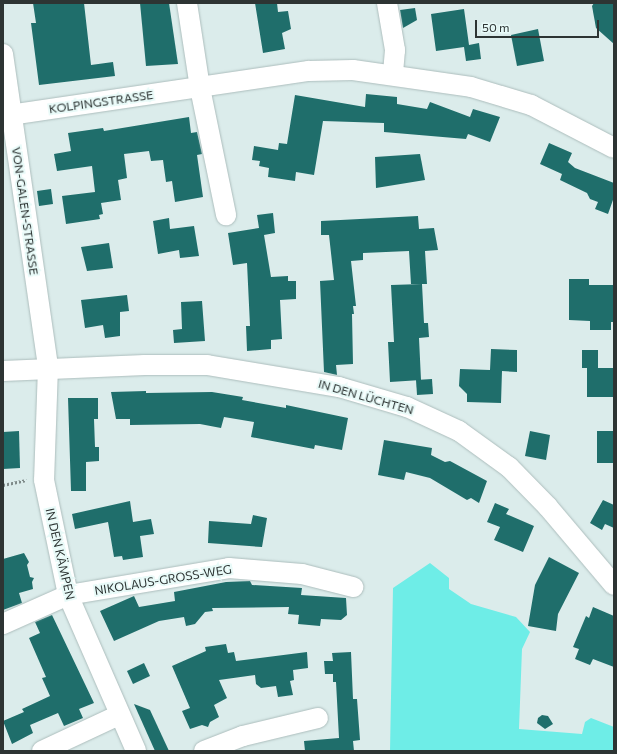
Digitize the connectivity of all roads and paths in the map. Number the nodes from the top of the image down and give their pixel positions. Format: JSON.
{"nodes":[{"id":1,"x":186,"y":3,"type":"edge"},
{"id":2,"x":387,"y":3,"type":"edge"},
{"id":3,"x":3,"y":54,"type":"edge"},
{"id":4,"x":393,"y":74,"type":"junction"},
{"id":5,"x":200,"y":88,"type":"junction"},
{"id":6,"x":7,"y":116,"type":"edge"},
{"id":7,"x":614,"y":148,"type":"edge"},
{"id":8,"x":226,"y":215,"type":"dead end"},
{"id":9,"x":48,"y":367,"type":"junction"},
{"id":10,"x":3,"y":371,"type":"edge"},
{"id":11,"x":44,"y":480,"type":"junction"},
{"id":12,"x":3,"y":484,"type":"edge"},
{"id":13,"x":614,"y":585,"type":"edge"},
{"id":14,"x":353,"y":587,"type":"dead end"},
{"id":15,"x":68,"y":595,"type":"junction"},
{"id":16,"x":3,"y":624,"type":"edge"},
{"id":17,"x":119,"y":715,"type":"junction"},
{"id":18,"x":318,"y":718,"type":"dead end"},
{"id":19,"x":42,"y":751,"type":"edge"},
{"id":20,"x":136,"y":751,"type":"edge"},
{"id":21,"x":204,"y":751,"type":"edge"}],
"edges":[{"from":1,"to":5,"type":"street"},
{"from":2,"to":4,"type":"street"},
{"from":3,"to":6,"type":"street","name":"VON-GALEN-STRASSE"},
{"from":4,"to":5,"type":"street","name":"KOLPINGSTRASSE"},
{"from":4,"to":7,"type":"street","name":"KOLPINGSTRASSE"},
{"from":5,"to":6,"type":"street","name":"KOLPINGSTRASSE"},
{"from":5,"to":8,"type":"street"},
{"from":6,"to":9,"type":"street","name":"VON-GALEN-STRASSE"},
{"from":9,"to":10,"type":"street","name":"IN DEN LÜCHTEN"},
{"from":9,"to":11,"type":"street","name":"IN DEN KÄMPEN"},
{"from":9,"to":13,"type":"street","name":"IN DEN LÜCHTEN"},
{"from":11,"to":12,"type":"path"},
{"from":11,"to":15,"type":"street","name":"IN DEN KÄMPEN"},
{"from":14,"to":15,"type":"street","name":"NIKOLAUS-GROSS-WEG"},
{"from":15,"to":16,"type":"street","name":"NIKOLAUS-GROSS-WEG"},
{"from":15,"to":17,"type":"street","name":"IN DEN KÄMPEN"},
{"from":17,"to":19,"type":"street"},
{"from":17,"to":20,"type":"street","name":"IN DEN KÄMPEN"},
{"from":18,"to":21,"type":"street"}]}
